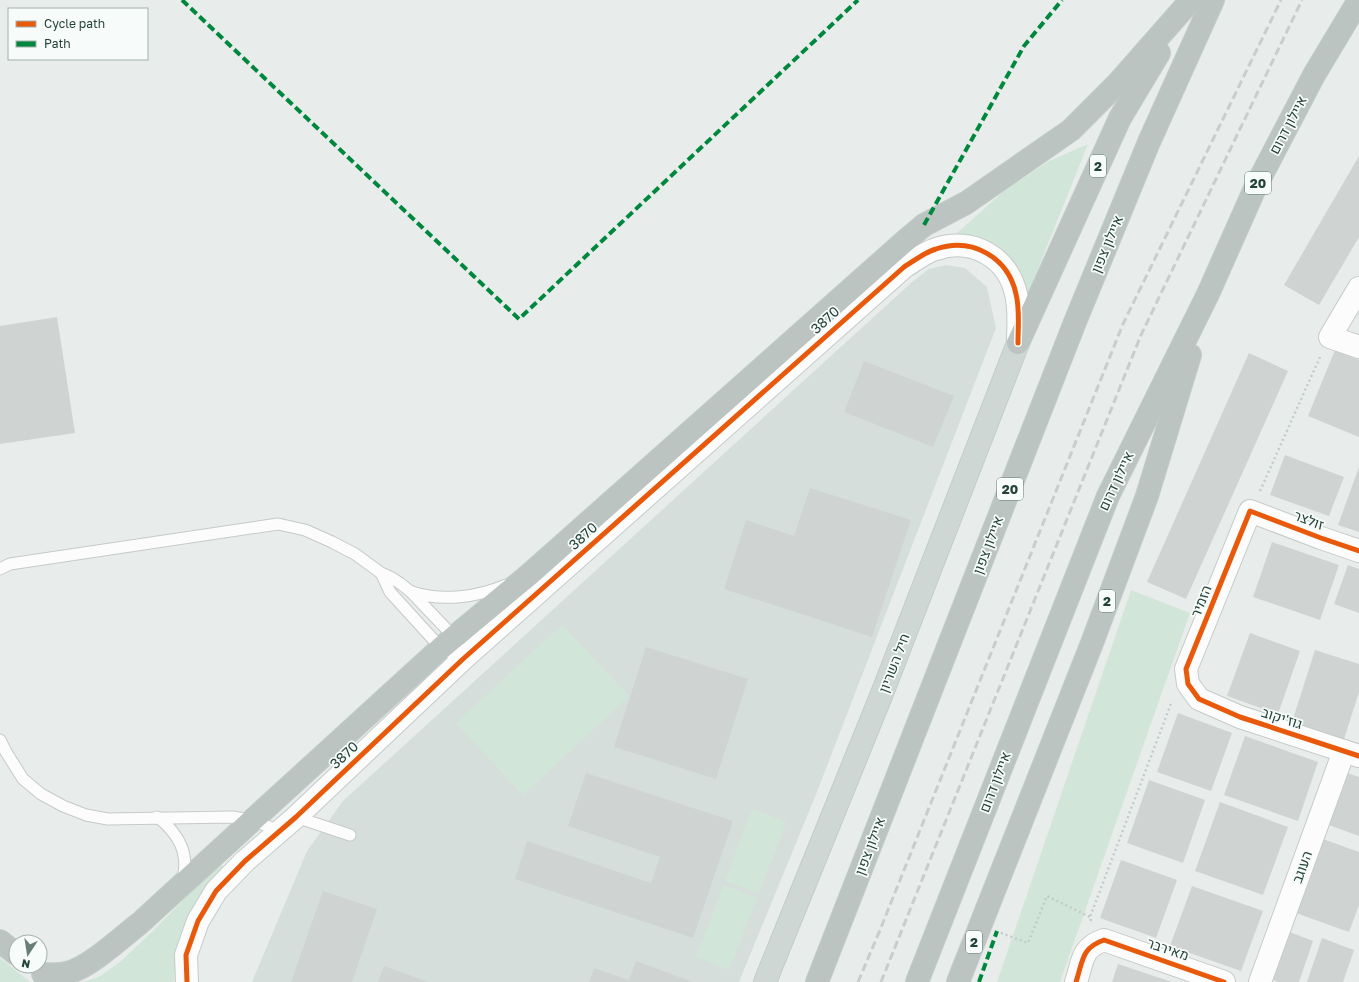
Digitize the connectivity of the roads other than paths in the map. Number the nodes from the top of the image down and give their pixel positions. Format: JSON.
{"nodes":[{"id":1,"x":1191,"y":0,"type":"edge"},
{"id":2,"x":1197,"y":0,"type":"edge"},
{"id":3,"x":1213,"y":0,"type":"edge"},
{"id":4,"x":1359,"y":0,"type":"edge"},
{"id":5,"x":1359,"y":288,"type":"edge"},
{"id":6,"x":1208,"y":294,"type":"junction"},
{"id":7,"x":1018,"y":343,"type":"junction"},
{"id":8,"x":1359,"y":347,"type":"edge"},
{"id":9,"x":1250,"y":511,"type":"joint"},
{"id":10,"x":1359,"y":550,"type":"edge"},
{"id":11,"x":0,"y":569,"type":"edge"},
{"id":12,"x":381,"y":573,"type":"junction"},
{"id":13,"x":530,"y":574,"type":"junction"},
{"id":14,"x":411,"y":592,"type":"junction"},
{"id":15,"x":448,"y":642,"type":"junction"},
{"id":16,"x":463,"y":659,"type":"junction"},
{"id":17,"x":1193,"y":692,"type":"joint"},
{"id":18,"x":0,"y":740,"type":"edge"},
{"id":19,"x":1352,"y":754,"type":"edge"},
{"id":20,"x":157,"y":817,"type":"junction"},
{"id":21,"x":296,"y":817,"type":"junction"},
{"id":22,"x":252,"y":820,"type":"junction"},
{"id":23,"x":280,"y":831,"type":"junction"},
{"id":24,"x":350,"y":835,"type":"dead end"},
{"id":25,"x":183,"y":883,"type":"junction"},
{"id":26,"x":0,"y":941,"type":"edge"},
{"id":27,"x":8,"y":948,"type":"edge"},
{"id":28,"x":43,"y":974,"type":"edge"},
{"id":29,"x":187,"y":982,"type":"edge"},
{"id":30,"x":765,"y":982,"type":"edge"},
{"id":31,"x":817,"y":982,"type":"edge"},
{"id":32,"x":917,"y":982,"type":"edge"},
{"id":33,"x":958,"y":982,"type":"edge"},
{"id":34,"x":1076,"y":982,"type":"edge"},
{"id":35,"x":1224,"y":982,"type":"edge"},
{"id":36,"x":1260,"y":982,"type":"edge"}],
"edges":[{"from":1,"to":13,"type":"highway"},
{"from":2,"to":7,"type":"highway","number":"2"},
{"from":3,"to":31,"type":"highway","name":"איילון צפון","number":"20"},
{"from":4,"to":6,"type":"highway","name":"איילון דרום","number":"20"},
{"from":5,"to":8,"type":"street"},
{"from":6,"to":32,"type":"highway","name":"איילון דרום","number":"20"},
{"from":6,"to":33,"type":"highway","number":"2"},
{"from":7,"to":16,"type":"street","name":"3870"},
{"from":7,"to":30,"type":"main road","name":"חיל השריון"},
{"from":9,"to":10,"type":"street","name":"זולצר"},
{"from":9,"to":17,"type":"street","name":"הזמיר"},
{"from":11,"to":12,"type":"lane"},
{"from":12,"to":14,"type":"lane"},
{"from":12,"to":15,"type":"lane"},
{"from":13,"to":14,"type":"lane"},
{"from":13,"to":15,"type":"highway"},
{"from":14,"to":15,"type":"lane"},
{"from":15,"to":16,"type":"lane"},
{"from":15,"to":16,"type":"lane"},
{"from":15,"to":22,"type":"highway"},
{"from":16,"to":21,"type":"street","name":"3870"},
{"from":17,"to":19,"type":"street","name":"גוז'יקוב"},
{"from":18,"to":20,"type":"lane"},
{"from":19,"to":36,"type":"street","name":"העוגב"},
{"from":20,"to":22,"type":"lane"},
{"from":20,"to":25,"type":"lane"},
{"from":21,"to":23,"type":"street","name":"3870"},
{"from":21,"to":24,"type":"lane"},
{"from":22,"to":23,"type":"lane"},
{"from":22,"to":25,"type":"highway"},
{"from":23,"to":29,"type":"street","name":"3870"},
{"from":25,"to":28,"type":"highway"},
{"from":26,"to":27,"type":"highway"},
{"from":34,"to":35,"type":"street","name":"מאירבר"}]}
